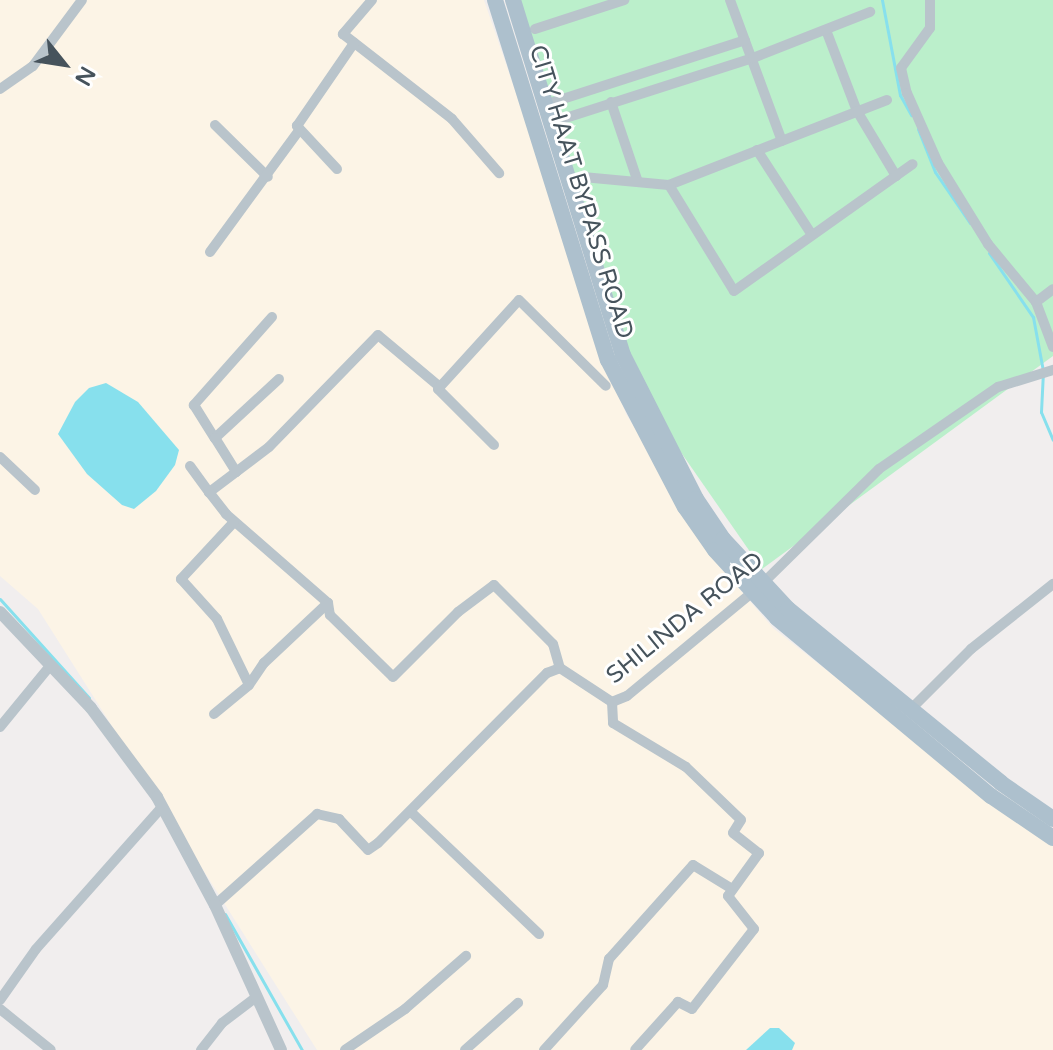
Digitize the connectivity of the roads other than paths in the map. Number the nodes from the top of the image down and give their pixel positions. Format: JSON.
{"nodes":[{"id":1,"x":82,"y":0,"type":"edge"},
{"id":2,"x":372,"y":0,"type":"edge"},
{"id":3,"x":495,"y":0,"type":"edge"},
{"id":4,"x":513,"y":0,"type":"edge"},
{"id":5,"x":593,"y":0,"type":"edge"},
{"id":6,"x":624,"y":0,"type":"edge"},
{"id":7,"x":730,"y":0,"type":"edge"},
{"id":8,"x":935,"y":2,"type":"edge"},
{"id":9,"x":870,"y":12,"type":"dead end"},
{"id":10,"x":573,"y":16,"type":"junction"},
{"id":11,"x":535,"y":29,"type":"dead end"},
{"id":12,"x":826,"y":30,"type":"junction"},
{"id":13,"x":745,"y":40,"type":"junction"},
{"id":14,"x":354,"y":43,"type":"junction"},
{"id":15,"x":752,"y":59,"type":"junction"},
{"id":16,"x":0,"y":89,"type":"edge"},
{"id":17,"x":887,"y":100,"type":"dead end"},
{"id":18,"x":611,"y":102,"type":"junction"},
{"id":19,"x":544,"y":105,"type":"junction"},
{"id":20,"x":857,"y":111,"type":"junction"},
{"id":21,"x":550,"y":123,"type":"junction"},
{"id":22,"x":215,"y":125,"type":"dead end"},
{"id":23,"x":300,"y":129,"type":"junction"},
{"id":24,"x":782,"y":141,"type":"junction"},
{"id":25,"x":757,"y":150,"type":"junction"},
{"id":26,"x":913,"y":164,"type":"dead end"},
{"id":27,"x":337,"y":169,"type":"dead end"},
{"id":28,"x":499,"y":173,"type":"dead end"},
{"id":29,"x":896,"y":176,"type":"junction"},
{"id":30,"x":268,"y":177,"type":"junction"},
{"id":31,"x":583,"y":177,"type":"dead end"},
{"id":32,"x":638,"y":182,"type":"junction"},
{"id":33,"x":669,"y":185,"type":"junction"},
{"id":34,"x":812,"y":235,"type":"junction"},
{"id":35,"x":210,"y":252,"type":"dead end"},
{"id":36,"x":1053,"y":289,"type":"edge"},
{"id":37,"x":1036,"y":302,"type":"junction"},
{"id":38,"x":272,"y":317,"type":"dead end"},
{"id":39,"x":1053,"y":347,"type":"edge"},
{"id":40,"x":1053,"y":370,"type":"edge"},
{"id":41,"x":279,"y":379,"type":"dead end"},
{"id":42,"x":606,"y":386,"type":"dead end"},
{"id":43,"x":440,"y":387,"type":"junction"},
{"id":44,"x":215,"y":438,"type":"junction"},
{"id":45,"x":494,"y":445,"type":"dead end"},
{"id":46,"x":0,"y":457,"type":"edge"},
{"id":47,"x":190,"y":466,"type":"dead end"},
{"id":48,"x":236,"y":472,"type":"junction"},
{"id":49,"x":35,"y":490,"type":"dead end"},
{"id":50,"x":209,"y":492,"type":"junction"},
{"id":51,"x":234,"y":522,"type":"junction"},
{"id":52,"x":1053,"y":584,"type":"edge"},
{"id":53,"x":757,"y":588,"type":"junction"},
{"id":54,"x":328,"y":603,"type":"junction"},
{"id":55,"x":0,"y":612,"type":"edge"},
{"id":56,"x":50,"y":666,"type":"junction"},
{"id":57,"x":560,"y":668,"type":"junction"},
{"id":58,"x":249,"y":685,"type":"junction"},
{"id":59,"x":612,"y":702,"type":"junction"},
{"id":60,"x":910,"y":710,"type":"junction"},
{"id":61,"x":214,"y":714,"type":"dead end"},
{"id":62,"x":0,"y":727,"type":"edge"},
{"id":63,"x":162,"y":807,"type":"junction"},
{"id":64,"x":411,"y":812,"type":"junction"},
{"id":65,"x":1053,"y":819,"type":"edge"},
{"id":66,"x":1053,"y":838,"type":"edge"},
{"id":67,"x":732,"y":889,"type":"junction"},
{"id":68,"x":215,"y":905,"type":"junction"},
{"id":69,"x":539,"y":934,"type":"dead end"},
{"id":70,"x":466,"y":956,"type":"dead end"},
{"id":71,"x":255,"y":998,"type":"junction"},
{"id":72,"x":0,"y":1000,"type":"edge"},
{"id":73,"x":518,"y":1003,"type":"dead end"},
{"id":74,"x":0,"y":1009,"type":"edge"},
{"id":75,"x":51,"y":1050,"type":"edge"},
{"id":76,"x":201,"y":1050,"type":"edge"},
{"id":77,"x":281,"y":1050,"type":"edge"},
{"id":78,"x":345,"y":1050,"type":"edge"},
{"id":79,"x":465,"y":1050,"type":"edge"},
{"id":80,"x":544,"y":1050,"type":"edge"},
{"id":81,"x":635,"y":1050,"type":"edge"}],
"edges":[{"from":1,"to":16,"type":"street"},
{"from":2,"to":14,"type":"street"},
{"from":3,"to":53,"type":"main road","name":"CITY HAAT BYPASS ROAD"},
{"from":4,"to":19,"type":"main road","name":"CITY HAAT BYPASS ROAD"},
{"from":5,"to":10,"type":"street"},
{"from":6,"to":10,"type":"street"},
{"from":7,"to":13,"type":"street"},
{"from":8,"to":37,"type":"street"},
{"from":9,"to":12,"type":"street"},
{"from":10,"to":11,"type":"street"},
{"from":12,"to":15,"type":"street"},
{"from":12,"to":20,"type":"street"},
{"from":13,"to":15,"type":"street"},
{"from":13,"to":19,"type":"street"},
{"from":14,"to":23,"type":"street"},
{"from":14,"to":28,"type":"street"},
{"from":15,"to":18,"type":"street"},
{"from":15,"to":24,"type":"street"},
{"from":17,"to":20,"type":"street"},
{"from":18,"to":21,"type":"street"},
{"from":18,"to":32,"type":"street"},
{"from":19,"to":21,"type":"main road","name":"CITY HAAT BYPASS ROAD"},
{"from":20,"to":24,"type":"street"},
{"from":20,"to":29,"type":"street"},
{"from":21,"to":53,"type":"main road","name":"CITY HAAT BYPASS ROAD"},
{"from":22,"to":30,"type":"street"},
{"from":23,"to":27,"type":"street"},
{"from":23,"to":30,"type":"street"},
{"from":24,"to":25,"type":"street"},
{"from":25,"to":33,"type":"street"},
{"from":25,"to":34,"type":"street"},
{"from":26,"to":29,"type":"street"},
{"from":29,"to":34,"type":"street"},
{"from":30,"to":35,"type":"street"},
{"from":31,"to":32,"type":"street"},
{"from":32,"to":33,"type":"street"},
{"from":33,"to":34,"type":"street"},
{"from":36,"to":37,"type":"street"},
{"from":37,"to":39,"type":"street"},
{"from":38,"to":44,"type":"street"},
{"from":40,"to":53,"type":"street","name":"SHILINDA ROAD"},
{"from":41,"to":44,"type":"street"},
{"from":42,"to":43,"type":"street"},
{"from":43,"to":45,"type":"street"},
{"from":43,"to":48,"type":"street"},
{"from":44,"to":48,"type":"street"},
{"from":46,"to":49,"type":"street"},
{"from":47,"to":50,"type":"street"},
{"from":48,"to":50,"type":"street"},
{"from":50,"to":51,"type":"street"},
{"from":51,"to":54,"type":"street"},
{"from":51,"to":58,"type":"street"},
{"from":52,"to":60,"type":"street"},
{"from":53,"to":59,"type":"street","name":"SHILINDA ROAD"},
{"from":53,"to":60,"type":"main road","name":"CITY HAAT BYPASS ROAD"},
{"from":53,"to":66,"type":"main road","name":"CITY HAAT BYPASS ROAD"},
{"from":54,"to":57,"type":"street"},
{"from":54,"to":58,"type":"street"},
{"from":55,"to":56,"type":"street"},
{"from":56,"to":62,"type":"street"},
{"from":56,"to":63,"type":"street"},
{"from":57,"to":59,"type":"street","name":"SHILINDA ROAD"},
{"from":57,"to":64,"type":"street"},
{"from":58,"to":61,"type":"street"},
{"from":59,"to":67,"type":"street"},
{"from":60,"to":65,"type":"main road","name":"CITY HAAT BYPASS ROAD"},
{"from":63,"to":68,"type":"street"},
{"from":63,"to":72,"type":"street"},
{"from":64,"to":68,"type":"street"},
{"from":64,"to":69,"type":"street"},
{"from":67,"to":80,"type":"street"},
{"from":67,"to":81,"type":"street"},
{"from":68,"to":71,"type":"street"},
{"from":70,"to":78,"type":"street"},
{"from":71,"to":76,"type":"street"},
{"from":71,"to":77,"type":"street"},
{"from":73,"to":79,"type":"street"},
{"from":74,"to":75,"type":"street"}]}
